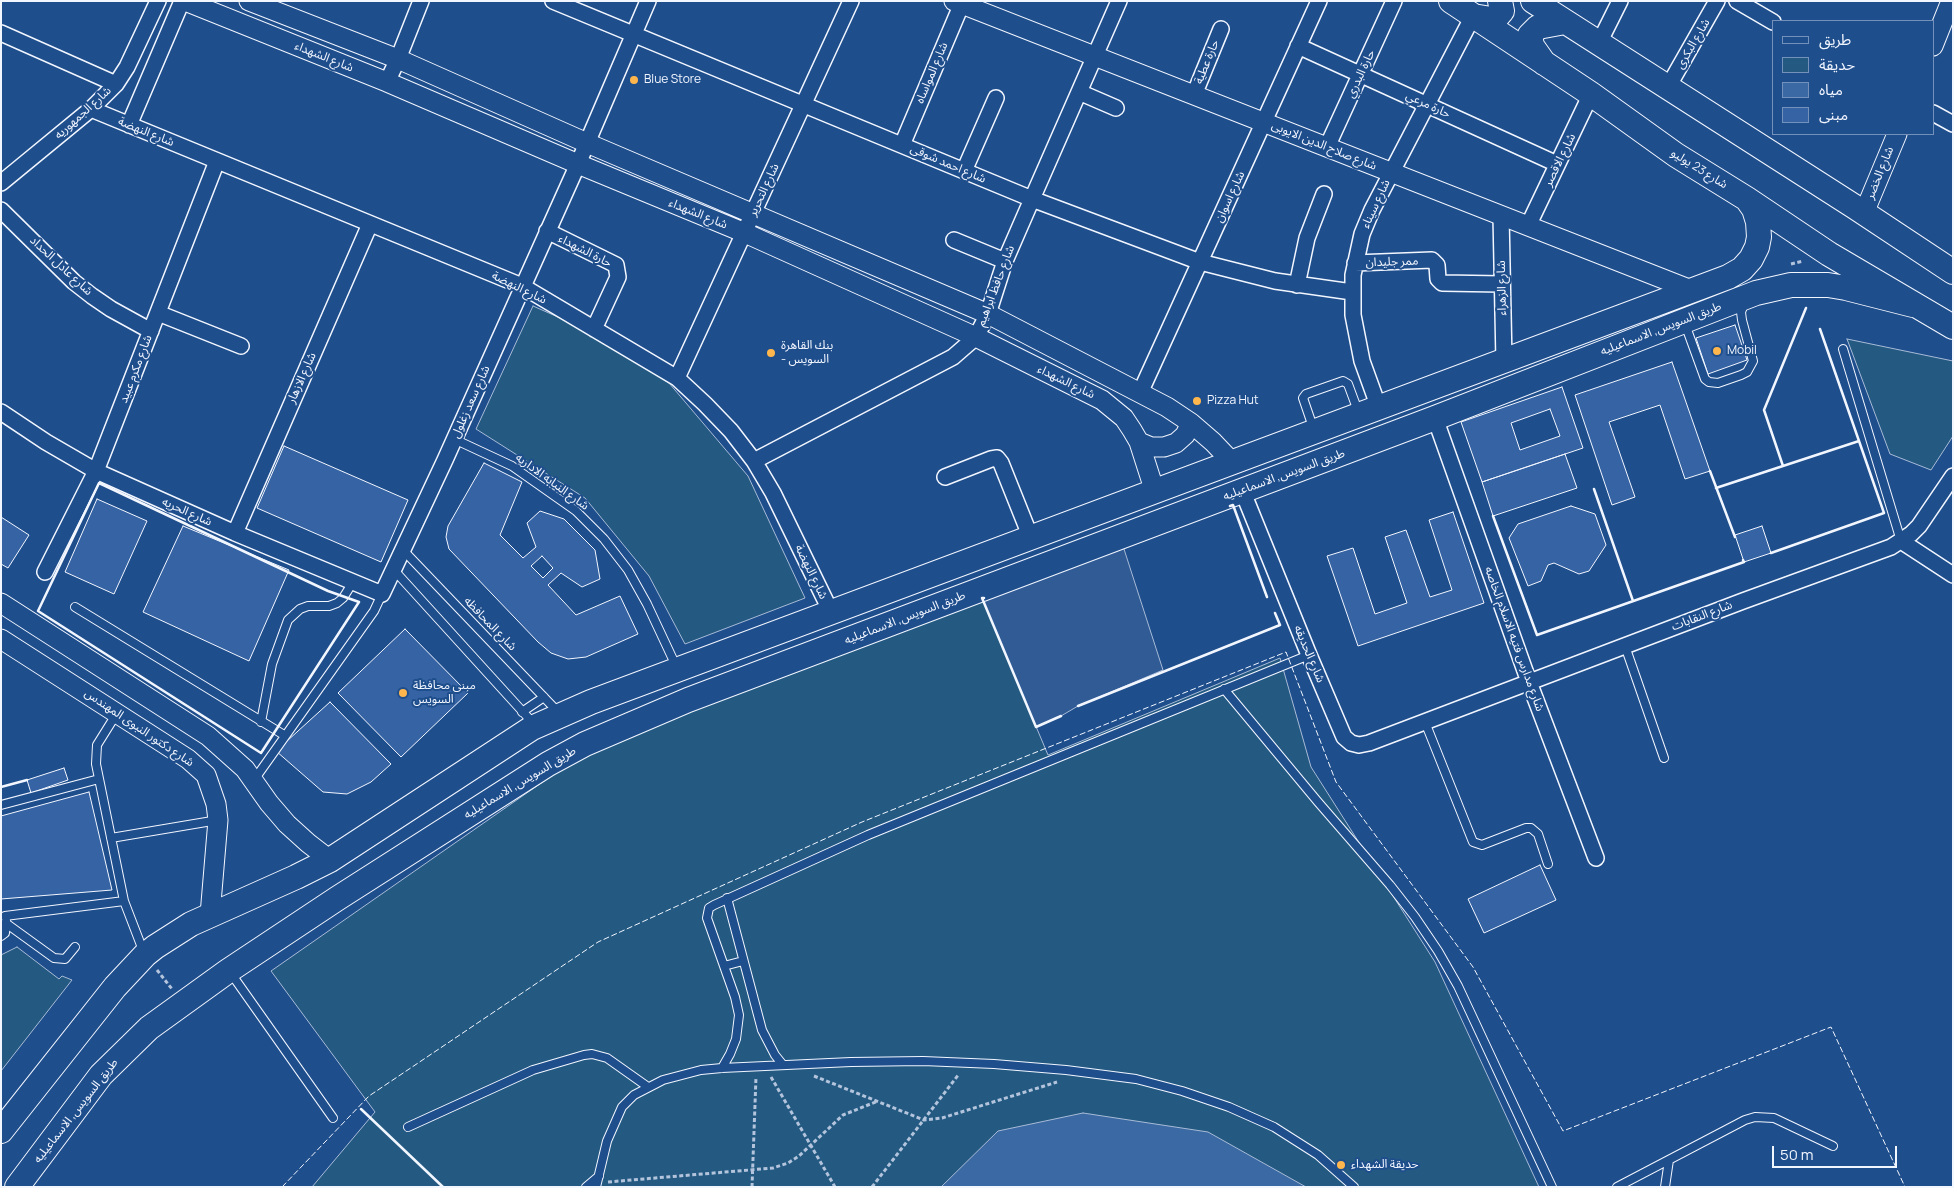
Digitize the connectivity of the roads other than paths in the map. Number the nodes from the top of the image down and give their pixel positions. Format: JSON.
{"nodes":[{"id":1,"x":158,"y":1,"type":"edge"},
{"id":2,"x":184,"y":1,"type":"edge"},
{"id":3,"x":249,"y":1,"type":"edge"},
{"id":4,"x":421,"y":1,"type":"edge"},
{"id":5,"x":553,"y":1,"type":"edge"},
{"id":6,"x":648,"y":1,"type":"edge"},
{"id":7,"x":851,"y":1,"type":"edge"},
{"id":8,"x":1118,"y":1,"type":"edge"},
{"id":9,"x":1319,"y":1,"type":"edge"},
{"id":10,"x":1394,"y":1,"type":"edge"},
{"id":11,"x":1451,"y":1,"type":"edge"},
{"id":12,"x":1500,"y":1,"type":"edge"},
{"id":13,"x":1533,"y":1,"type":"edge"},
{"id":14,"x":1620,"y":1,"type":"edge"},
{"id":15,"x":1717,"y":1,"type":"edge"},
{"id":16,"x":1737,"y":1,"type":"edge"},
{"id":17,"x":1951,"y":1,"type":"edge"},
{"id":18,"x":959,"y":2,"type":"edge"},
{"id":19,"x":1473,"y":16,"type":"junction"},
{"id":20,"x":1772,"y":21,"type":"edge"},
{"id":21,"x":1565,"y":22,"type":"junction"},
{"id":22,"x":1221,"y":29,"type":"dead end"},
{"id":23,"x":1,"y":32,"type":"edge"},
{"id":24,"x":633,"y":35,"type":"junction"},
{"id":25,"x":1599,"y":44,"type":"junction"},
{"id":26,"x":1934,"y":44,"type":"edge"},
{"id":27,"x":1298,"y":46,"type":"junction"},
{"id":28,"x":1095,"y":56,"type":"junction"},
{"id":29,"x":398,"y":59,"type":"junction"},
{"id":30,"x":1544,"y":63,"type":"junction"},
{"id":31,"x":1361,"y":74,"type":"junction"},
{"id":32,"x":387,"y":82,"type":"junction"},
{"id":33,"x":116,"y":84,"type":"junction"},
{"id":34,"x":1668,"y":87,"type":"junction"},
{"id":35,"x":1079,"y":92,"type":"junction"},
{"id":36,"x":1591,"y":94,"type":"junction"},
{"id":37,"x":1194,"y":95,"type":"junction"},
{"id":38,"x":996,"y":98,"type":"dead end"},
{"id":39,"x":804,"y":104,"type":"junction"},
{"id":40,"x":1427,"y":104,"type":"junction"},
{"id":41,"x":1116,"y":108,"type":"dead end"},
{"id":42,"x":90,"y":109,"type":"junction"},
{"id":43,"x":1934,"y":114,"type":"edge"},
{"id":44,"x":1264,"y":122,"type":"junction"},
{"id":45,"x":1953,"y":124,"type":"edge"},
{"id":46,"x":129,"y":125,"type":"junction"},
{"id":47,"x":1897,"y":135,"type":"edge"},
{"id":48,"x":586,"y":144,"type":"junction"},
{"id":49,"x":902,"y":145,"type":"junction"},
{"id":50,"x":1328,"y":147,"type":"junction"},
{"id":51,"x":218,"y":161,"type":"junction"},
{"id":52,"x":578,"y":164,"type":"junction"},
{"id":53,"x":1558,"y":164,"type":"junction"},
{"id":54,"x":964,"y":171,"type":"junction"},
{"id":55,"x":1391,"y":172,"type":"junction"},
{"id":56,"x":1,"y":183,"type":"edge"},
{"id":57,"x":1324,"y":194,"type":"dead end"},
{"id":58,"x":1032,"y":199,"type":"junction"},
{"id":59,"x":1747,"y":199,"type":"junction"},
{"id":60,"x":1,"y":210,"type":"edge"},
{"id":61,"x":1864,"y":213,"type":"junction"},
{"id":62,"x":753,"y":214,"type":"junction"},
{"id":63,"x":1501,"y":215,"type":"junction"},
{"id":64,"x":370,"y":224,"type":"junction"},
{"id":65,"x":1528,"y":226,"type":"junction"},
{"id":66,"x":547,"y":231,"type":"junction"},
{"id":67,"x":744,"y":233,"type":"junction"},
{"id":68,"x":954,"y":240,"type":"dead end"},
{"id":69,"x":1005,"y":261,"type":"junction"},
{"id":70,"x":1200,"y":262,"type":"junction"},
{"id":71,"x":1355,"y":263,"type":"junction"},
{"id":72,"x":1742,"y":269,"type":"junction"},
{"id":73,"x":1953,"y":272,"type":"edge"},
{"id":74,"x":1502,"y":284,"type":"junction"},
{"id":75,"x":1298,"y":285,"type":"junction"},
{"id":76,"x":522,"y":286,"type":"junction"},
{"id":77,"x":1694,"y":291,"type":"junction"},
{"id":78,"x":1352,"y":292,"type":"junction"},
{"id":79,"x":1756,"y":293,"type":"junction"},
{"id":80,"x":1913,"y":305,"type":"junction"},
{"id":81,"x":158,"y":313,"type":"junction"},
{"id":82,"x":988,"y":314,"type":"junction"},
{"id":83,"x":1684,"y":320,"type":"junction"},
{"id":84,"x":1953,"y":328,"type":"edge"},
{"id":85,"x":594,"y":329,"type":"junction"},
{"id":86,"x":151,"y":330,"type":"junction"},
{"id":87,"x":976,"y":337,"type":"junction"},
{"id":88,"x":241,"y":346,"type":"dead end"},
{"id":89,"x":1843,"y":350,"type":"dead end"},
{"id":90,"x":1504,"y":362,"type":"junction"},
{"id":91,"x":677,"y":378,"type":"junction"},
{"id":92,"x":1140,"y":393,"type":"junction"},
{"id":93,"x":1,"y":412,"type":"edge"},
{"id":94,"x":1370,"y":412,"type":"junction"},
{"id":95,"x":1435,"y":418,"type":"junction"},
{"id":96,"x":1191,"y":423,"type":"junction"},
{"id":97,"x":1315,"y":432,"type":"junction"},
{"id":98,"x":454,"y":439,"type":"junction"},
{"id":99,"x":1139,"y":442,"type":"junction"},
{"id":100,"x":754,"y":462,"type":"junction"},
{"id":101,"x":1233,"y":463,"type":"junction"},
{"id":102,"x":96,"y":471,"type":"junction"},
{"id":103,"x":1953,"y":476,"type":"edge"},
{"id":104,"x":945,"y":477,"type":"dead end"},
{"id":105,"x":1242,"y":490,"type":"junction"},
{"id":106,"x":1155,"y":492,"type":"junction"},
{"id":107,"x":235,"y":533,"type":"junction"},
{"id":108,"x":1031,"y":538,"type":"junction"},
{"id":109,"x":1901,"y":541,"type":"junction"},
{"id":110,"x":403,"y":550,"type":"junction"},
{"id":111,"x":394,"y":569,"type":"junction"},
{"id":112,"x":45,"y":572,"type":"dead end"},
{"id":113,"x":1953,"y":575,"type":"edge"},
{"id":114,"x":353,"y":582,"type":"junction"},
{"id":115,"x":382,"y":594,"type":"junction"},
{"id":116,"x":75,"y":607,"type":"dead end"},
{"id":117,"x":9,"y":608,"type":"edge"},
{"id":118,"x":831,"y":612,"type":"junction"},
{"id":119,"x":1,"y":638,"type":"edge"},
{"id":120,"x":1625,"y":646,"type":"junction"},
{"id":121,"x":1309,"y":655,"type":"junction"},
{"id":122,"x":677,"y":670,"type":"junction"},
{"id":123,"x":1529,"y":682,"type":"junction"},
{"id":124,"x":1224,"y":689,"type":"junction"},
{"id":125,"x":544,"y":697,"type":"junction"},
{"id":126,"x":117,"y":713,"type":"junction"},
{"id":127,"x":565,"y":713,"type":"junction"},
{"id":128,"x":261,"y":722,"type":"junction"},
{"id":129,"x":1425,"y":722,"type":"junction"},
{"id":130,"x":528,"y":724,"type":"junction"},
{"id":131,"x":284,"y":735,"type":"junction"},
{"id":132,"x":585,"y":744,"type":"junction"},
{"id":133,"x":230,"y":754,"type":"junction"},
{"id":134,"x":1664,"y":758,"type":"dead end"},
{"id":135,"x":548,"y":764,"type":"junction"},
{"id":136,"x":206,"y":776,"type":"junction"},
{"id":137,"x":99,"y":778,"type":"junction"},
{"id":138,"x":254,"y":780,"type":"junction"},
{"id":139,"x":1,"y":805,"type":"edge"},
{"id":140,"x":218,"y":820,"type":"junction"},
{"id":141,"x":111,"y":838,"type":"junction"},
{"id":142,"x":1596,"y":858,"type":"dead end"},
{"id":143,"x":330,"y":860,"type":"junction"},
{"id":144,"x":1548,"y":864,"type":"dead end"},
{"id":145,"x":727,"y":898,"type":"junction"},
{"id":146,"x":124,"y":901,"type":"junction"},
{"id":147,"x":3,"y":915,"type":"edge"},
{"id":148,"x":210,"y":915,"type":"junction"},
{"id":149,"x":7,"y":924,"type":"junction"},
{"id":150,"x":1,"y":936,"type":"edge"},
{"id":151,"x":75,"y":946,"type":"dead end"},
{"id":152,"x":145,"y":955,"type":"junction"},
{"id":153,"x":743,"y":961,"type":"junction"},
{"id":154,"x":724,"y":966,"type":"junction"},
{"id":155,"x":228,"y":970,"type":"junction"},
{"id":156,"x":756,"y":1013,"type":"junction"},
{"id":157,"x":739,"y":1016,"type":"junction"},
{"id":158,"x":783,"y":1065,"type":"junction"},
{"id":159,"x":722,"y":1068,"type":"junction"},
{"id":160,"x":648,"y":1087,"type":"junction"},
{"id":161,"x":333,"y":1118,"type":"dead end"},
{"id":162,"x":408,"y":1127,"type":"dead end"},
{"id":163,"x":1,"y":1131,"type":"edge"},
{"id":164,"x":1833,"y":1146,"type":"dead end"},
{"id":165,"x":1670,"y":1160,"type":"junction"},
{"id":166,"x":598,"y":1182,"type":"edge"},
{"id":167,"x":17,"y":1187,"type":"edge"},
{"id":168,"x":586,"y":1187,"type":"edge"},
{"id":169,"x":1354,"y":1187,"type":"edge"},
{"id":170,"x":1552,"y":1187,"type":"edge"},
{"id":171,"x":1617,"y":1187,"type":"edge"},
{"id":172,"x":1665,"y":1187,"type":"edge"}],
"edges":[{"from":1,"to":33,"type":"street","name":"شارع الجمهوريه"},
{"from":2,"to":32,"type":"street","name":"شارع الشهداء"},
{"from":2,"to":46,"type":"street"},
{"from":3,"to":29,"type":"street","name":"شارع الشهداء"},
{"from":4,"to":29,"type":"street"},
{"from":5,"to":24,"type":"street","name":"شارع احمد شوقى"},
{"from":6,"to":24,"type":"street","name":"شارع سعد زغلول"},
{"from":7,"to":39,"type":"street","name":"شارع التحرير"},
{"from":8,"to":28,"type":"street","name":"شارع حافظ ابراهيم"},
{"from":9,"to":27,"type":"street","name":"شارع اسوان"},
{"from":10,"to":31,"type":"street","name":"حارة البدري"},
{"from":11,"to":19,"type":"main road","name":"شارع 23 يوليو"},
{"from":12,"to":19,"type":"main road"},
{"from":13,"to":21,"type":"main road"},
{"from":14,"to":25,"type":"street"},
{"from":15,"to":34,"type":"street","name":"شارع البكرى"},
{"from":16,"to":20,"type":"street"},
{"from":17,"to":26,"type":"street"},
{"from":18,"to":28,"type":"street","name":"شارع صلاح الدين الايوبى"},
{"from":18,"to":49,"type":"street","name":"شارع المواساه"},
{"from":19,"to":30,"type":"main road","name":"شارع 23 يوليو"},
{"from":19,"to":40,"type":"street","name":"شارع سيناء"},
{"from":21,"to":25,"type":"main road"},
{"from":21,"to":30,"type":"main road"},
{"from":22,"to":37,"type":"street","name":"حارة عطية"},
{"from":23,"to":33,"type":"street"},
{"from":24,"to":39,"type":"street","name":"شارع احمد شوقى"},
{"from":24,"to":48,"type":"street","name":"شارع سعد زغلول"},
{"from":25,"to":34,"type":"main road"},
{"from":27,"to":31,"type":"street","name":"حارة مرعي"},
{"from":27,"to":44,"type":"street","name":"شارع اسوان"},
{"from":28,"to":35,"type":"street","name":"شارع حافظ ابراهيم"},
{"from":28,"to":37,"type":"street","name":"شارع صلاح الدين الايوبى"},
{"from":29,"to":32,"type":"street"},
{"from":29,"to":48,"type":"street","name":"شارع الشهداء"},
{"from":30,"to":36,"type":"main road","name":"شارع 23 يوليو"},
{"from":31,"to":40,"type":"street","name":"حارة مرعي"},
{"from":31,"to":50,"type":"street","name":"حارة البدري"},
{"from":32,"to":52,"type":"street","name":"شارع الشهداء"},
{"from":33,"to":42,"type":"street","name":"شارع الجمهوريه"},
{"from":34,"to":61,"type":"main road"},
{"from":35,"to":41,"type":"street"},
{"from":35,"to":58,"type":"street","name":"شارع حافظ ابراهيم"},
{"from":36,"to":53,"type":"street","name":"شارع الاقصر"},
{"from":36,"to":59,"type":"main road","name":"شارع 23 يوليو"},
{"from":37,"to":44,"type":"street","name":"شارع صلاح الدين الايوبى"},
{"from":38,"to":54,"type":"street"},
{"from":39,"to":49,"type":"street","name":"شارع احمد شوقى"},
{"from":39,"to":62,"type":"street","name":"شارع التحرير"},
{"from":40,"to":53,"type":"street","name":"حارة مرعي"},
{"from":40,"to":55,"type":"street","name":"شارع سيناء"},
{"from":42,"to":46,"type":"street","name":"شارع النهضة"},
{"from":42,"to":56,"type":"street","name":"شارع الجمهوريه"},
{"from":43,"to":45,"type":"street"},
{"from":44,"to":50,"type":"street","name":"شارع صلاح الدين الايوبى"},
{"from":44,"to":70,"type":"street","name":"شارع اسوان"},
{"from":46,"to":51,"type":"street","name":"شارع النهضة"},
{"from":47,"to":61,"type":"street","name":"شارع الخضر"},
{"from":48,"to":52,"type":"street","name":"شارع سعد زغلول"},
{"from":48,"to":62,"type":"street","name":"شارع الشهداء"},
{"from":49,"to":54,"type":"street","name":"شارع احمد شوقى"},
{"from":50,"to":55,"type":"street","name":"شارع صلاح الدين الايوبى"},
{"from":51,"to":64,"type":"street","name":"شارع النهضة"},
{"from":51,"to":81,"type":"street","name":"شارع مكرم عبيد"},
{"from":52,"to":66,"type":"street","name":"شارع سعد زغلول"},
{"from":52,"to":67,"type":"street","name":"شارع الشهداء"},
{"from":53,"to":65,"type":"street","name":"شارع الاقصر"},
{"from":54,"to":58,"type":"street","name":"شارع احمد شوقى"},
{"from":55,"to":63,"type":"street","name":"شارع صلاح الدين الايوبى"},
{"from":55,"to":71,"type":"street","name":"شارع سيناء"},
{"from":57,"to":75,"type":"street"},
{"from":58,"to":69,"type":"street","name":"شارع حافظ ابراهيم"},
{"from":58,"to":70,"type":"street","name":"شارع احمد شوقى"},
{"from":59,"to":72,"type":"main road","name":"طريق السويس, الاسماعيليه"},
{"from":59,"to":80,"type":"main road","name":"شارع 23 يوليو"},
{"from":60,"to":86,"type":"street","name":"شارع عادل الحداد"},
{"from":61,"to":73,"type":"main road"},
{"from":62,"to":67,"type":"street","name":"شارع التحرير"},
{"from":62,"to":82,"type":"street","name":"شارع الشهداء"},
{"from":63,"to":65,"type":"street","name":"شارع صلاح الدين الايوبى"},
{"from":63,"to":74,"type":"street","name":"شارع الزهراء"},
{"from":64,"to":76,"type":"street","name":"شارع النهضة"},
{"from":64,"to":107,"type":"street","name":"شارع الازهار"},
{"from":65,"to":77,"type":"street","name":"شارع صلاح الدين الايوبى"},
{"from":66,"to":76,"type":"street","name":"شارع سعد زغلول"},
{"from":66,"to":85,"type":"street","name":"حارة الشهداء"},
{"from":67,"to":87,"type":"street","name":"شارع الشهداء"},
{"from":67,"to":91,"type":"street","name":"شارع التحرير"},
{"from":68,"to":69,"type":"street"},
{"from":69,"to":82,"type":"street","name":"شارع حافظ ابراهيم"},
{"from":70,"to":75,"type":"street","name":"شارع احمد شوقى"},
{"from":70,"to":92,"type":"street","name":"شارع اسوان"},
{"from":71,"to":74,"type":"street","name":"ممر جليدان"},
{"from":71,"to":78,"type":"street","name":"شارع سيناء"},
{"from":72,"to":77,"type":"main road","name":"طريق السويس, الاسماعيليه"},
{"from":72,"to":79,"type":"main road"},
{"from":74,"to":90,"type":"street","name":"شارع الزهراء"},
{"from":75,"to":78,"type":"street","name":"شارع احمد شوقى"},
{"from":76,"to":85,"type":"street","name":"شارع النهضة"},
{"from":76,"to":98,"type":"street","name":"شارع سعد زغلول"},
{"from":77,"to":90,"type":"main road","name":"طريق السويس, الاسماعيليه"},
{"from":78,"to":94,"type":"street","name":"شارع سيناء"},
{"from":79,"to":80,"type":"main road","name":"طريق السويس, الاسماعيليه"},
{"from":79,"to":83,"type":"main road","name":"طريق السويس, الاسماعيليه"},
{"from":79,"to":83,"type":"lane"},
{"from":80,"to":84,"type":"main road","name":"شارع 23 يوليو"},
{"from":81,"to":86,"type":"street","name":"شارع مكرم عبيد"},
{"from":81,"to":88,"type":"street"},
{"from":82,"to":87,"type":"street","name":"شارع حافظ ابراهيم"},
{"from":82,"to":92,"type":"street","name":"شارع الشهداء"},
{"from":83,"to":95,"type":"main road","name":"طريق السويس, الاسماعيليه"},
{"from":85,"to":91,"type":"street","name":"شارع النهضة"},
{"from":86,"to":102,"type":"street","name":"شارع مكرم عبيد"},
{"from":87,"to":99,"type":"street","name":"شارع الشهداء"},
{"from":87,"to":100,"type":"street","name":"شارع حافظ ابراهيم"},
{"from":89,"to":109,"type":"lane"},
{"from":90,"to":94,"type":"main road","name":"طريق السويس, الاسماعيليه"},
{"from":91,"to":100,"type":"street","name":"شارع النهضة"},
{"from":92,"to":96,"type":"street","name":"شارع الشهداء"},
{"from":93,"to":102,"type":"street","name":"شارع الحريه"},
{"from":94,"to":97,"type":"main road","name":"طريق السويس, الاسماعيليه"},
{"from":94,"to":97,"type":"lane"},
{"from":95,"to":105,"type":"main road","name":"طريق السويس, الاسماعيليه"},
{"from":95,"to":123,"type":"street","name":"شارع مدارس فتيه الاسلام الخاصه"},
{"from":96,"to":99,"type":"street"},
{"from":96,"to":101,"type":"street","name":"شارع الشهداء"},
{"from":97,"to":101,"type":"main road","name":"طريق السويس, الاسماعيليه"},
{"from":98,"to":110,"type":"street","name":"شارع سعد زغلول"},
{"from":98,"to":122,"type":"lane","name":"شارع النيابه الاداريه"},
{"from":99,"to":106,"type":"street","name":"شارع الشهداء"},
{"from":100,"to":118,"type":"street","name":"شارع النهضة"},
{"from":101,"to":106,"type":"main road","name":"طريق السويس, الاسماعيليه"},
{"from":102,"to":107,"type":"street","name":"شارع الحريه"},
{"from":102,"to":112,"type":"street","name":"شارع مكرم عبيد"},
{"from":103,"to":109,"type":"street","name":"شارع النقابات"},
{"from":104,"to":108,"type":"street"},
{"from":105,"to":121,"type":"street","name":"شارع الحديقه"},
{"from":105,"to":132,"type":"main road","name":"طريق السويس, الاسماعيليه"},
{"from":106,"to":108,"type":"main road","name":"طريق السويس, الاسماعيليه"},
{"from":107,"to":114,"type":"street","name":"شارع الحريه"},
{"from":108,"to":118,"type":"main road","name":"طريق السويس, الاسماعيليه"},
{"from":109,"to":113,"type":"street"},
{"from":109,"to":120,"type":"street","name":"شارع النقابات"},
{"from":110,"to":111,"type":"street","name":"شارع سعد زغلول"},
{"from":110,"to":125,"type":"lane","name":"شارع المحافظه"},
{"from":111,"to":115,"type":"street","name":"شارع سعد زغلول"},
{"from":111,"to":130,"type":"lane"},
{"from":114,"to":115,"type":"street","name":"شارع الحريه"},
{"from":114,"to":128,"type":"lane"},
{"from":115,"to":131,"type":"lane","name":"شارع سعد زغلول"},
{"from":116,"to":128,"type":"lane"},
{"from":117,"to":119,"type":"street"},
{"from":117,"to":133,"type":"street"},
{"from":118,"to":122,"type":"main road","name":"طريق السويس, الاسماعيليه"},
{"from":119,"to":126,"type":"street","name":"شارع دكتور النبوى المهندس"},
{"from":120,"to":123,"type":"street","name":"شارع النقابات"},
{"from":120,"to":134,"type":"lane"},
{"from":121,"to":124,"type":"lane"},
{"from":121,"to":129,"type":"street","name":"شارع الحديقه"},
{"from":122,"to":127,"type":"main road","name":"طريق السويس, الاسماعيليه"},
{"from":123,"to":129,"type":"street","name":"شارع النقابات"},
{"from":123,"to":142,"type":"street","name":"شارع مدارس فتيه الاسلام الخاصه"},
{"from":124,"to":145,"type":"lane"},
{"from":124,"to":170,"type":"lane"},
{"from":125,"to":127,"type":"lane","name":"شارع المحافظه"},
{"from":125,"to":130,"type":"lane"},
{"from":126,"to":136,"type":"street","name":"شارع دكتور النبوى المهندس"},
{"from":126,"to":137,"type":"lane"},
{"from":127,"to":130,"type":"main road","name":"طريق السويس, الاسماعيليه"},
{"from":127,"to":132,"type":"main road"},
{"from":128,"to":131,"type":"lane"},
{"from":129,"to":144,"type":"lane"},
{"from":130,"to":135,"type":"main road"},
{"from":130,"to":143,"type":"main road","name":"طريق السويس, الاسماعيليه"},
{"from":131,"to":138,"type":"lane","name":"شارع سعد زغلول"},
{"from":132,"to":135,"type":"main road","name":"طريق السويس, الاسماعيليه"},
{"from":133,"to":136,"type":"street"},
{"from":133,"to":138,"type":"street"},
{"from":135,"to":155,"type":"main road","name":"طريق السويس, الاسماعيليه"},
{"from":136,"to":140,"type":"street","name":"شارع دكتور النبوى المهندس"},
{"from":137,"to":139,"type":"lane"},
{"from":137,"to":141,"type":"lane"},
{"from":138,"to":143,"type":"street"},
{"from":140,"to":141,"type":"lane"},
{"from":140,"to":148,"type":"street","name":"شارع دكتور النبوى المهندس"},
{"from":141,"to":146,"type":"lane"},
{"from":143,"to":148,"type":"main road","name":"طريق السويس, الاسماعيليه"},
{"from":145,"to":153,"type":"lane"},
{"from":145,"to":154,"type":"lane"},
{"from":146,"to":147,"type":"lane"},
{"from":146,"to":152,"type":"lane"},
{"from":147,"to":149,"type":"lane"},
{"from":148,"to":152,"type":"main road","name":"طريق السويس, الاسماعيليه"},
{"from":149,"to":150,"type":"lane"},
{"from":149,"to":151,"type":"lane"},
{"from":152,"to":163,"type":"main road","name":"طريق السويس, الاسماعيليه"},
{"from":153,"to":154,"type":"lane"},
{"from":153,"to":156,"type":"lane"},
{"from":154,"to":157,"type":"lane"},
{"from":155,"to":161,"type":"lane"},
{"from":155,"to":167,"type":"main road","name":"طريق السويس, الاسماعيليه"},
{"from":156,"to":157,"type":"lane"},
{"from":156,"to":158,"type":"lane"},
{"from":157,"to":159,"type":"lane"},
{"from":158,"to":159,"type":"lane"},
{"from":158,"to":169,"type":"lane"},
{"from":159,"to":160,"type":"lane"},
{"from":160,"to":162,"type":"lane"},
{"from":160,"to":166,"type":"lane"},
{"from":164,"to":165,"type":"lane"},
{"from":165,"to":171,"type":"lane"},
{"from":165,"to":172,"type":"lane"},
{"from":166,"to":168,"type":"lane"}]}
